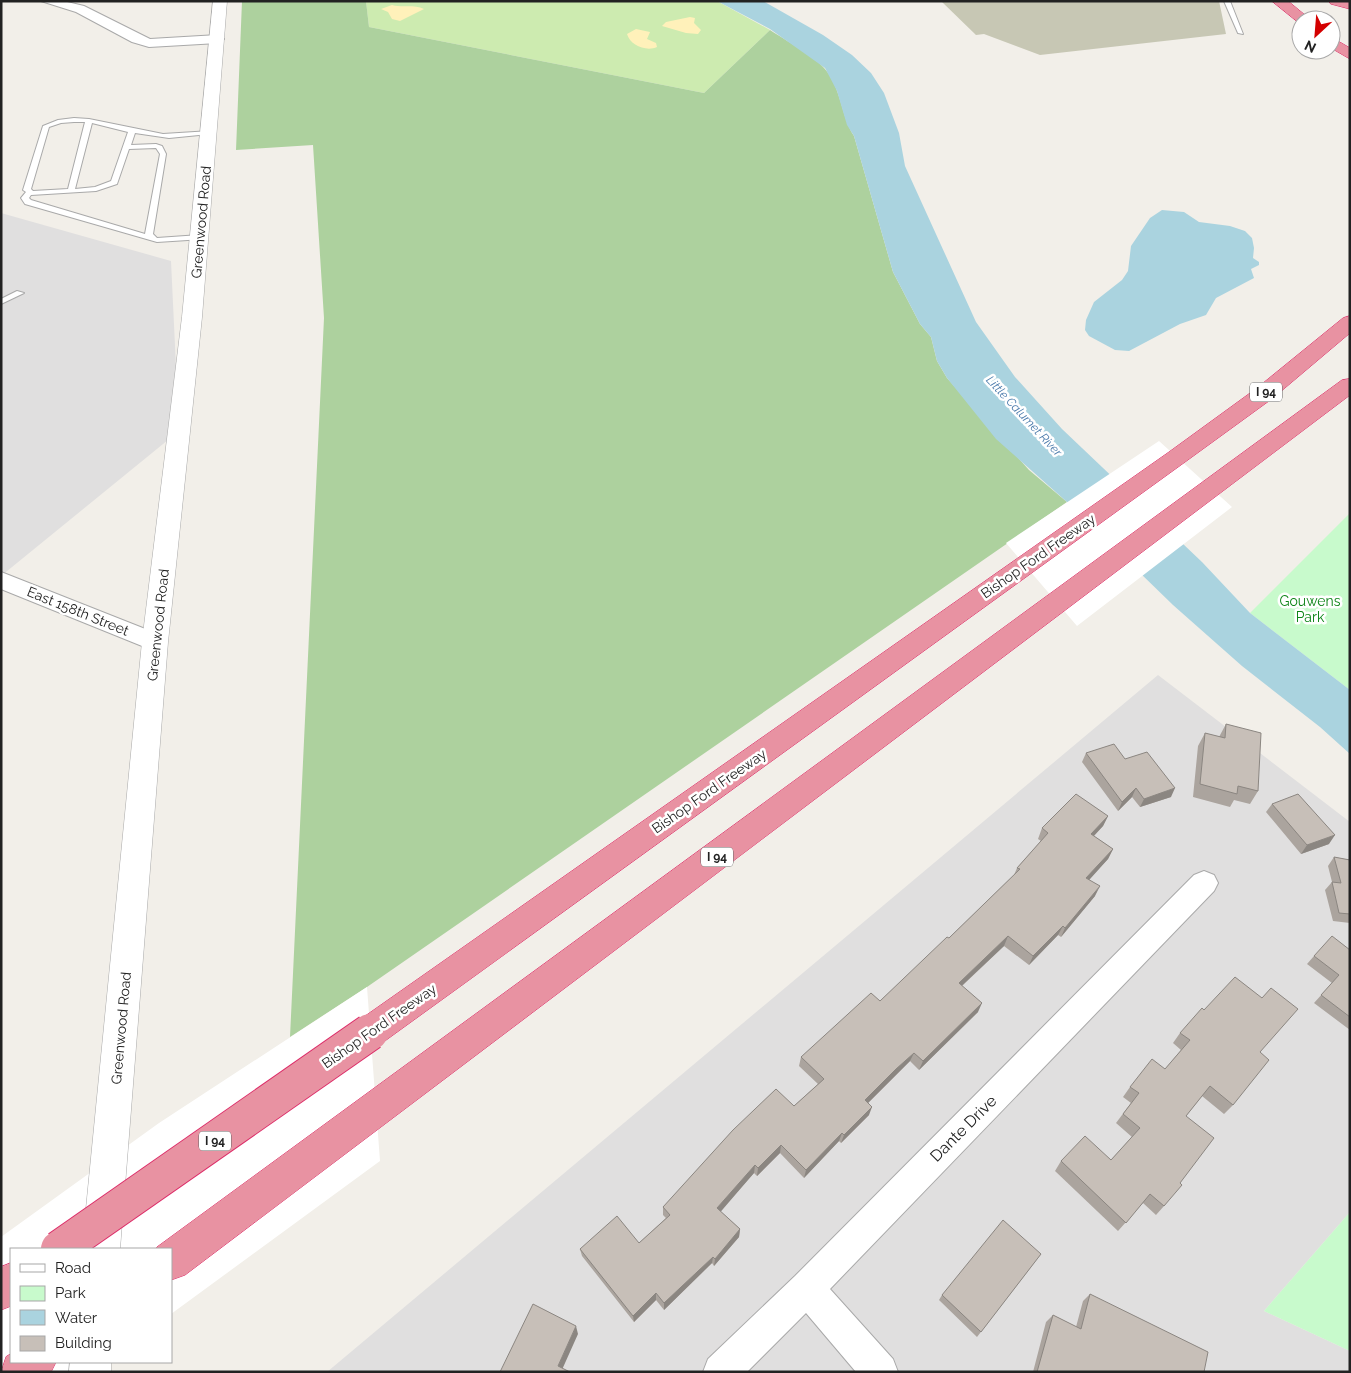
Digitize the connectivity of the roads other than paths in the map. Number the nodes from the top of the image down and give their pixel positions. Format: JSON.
{"nodes":[{"id":1,"x":47,"y":1,"type":"edge"},
{"id":2,"x":220,"y":1,"type":"edge"},
{"id":3,"x":1227,"y":1,"type":"edge"},
{"id":4,"x":1279,"y":1,"type":"edge"},
{"id":5,"x":1336,"y":1,"type":"edge"},
{"id":6,"x":1350,"y":5,"type":"edge"},
{"id":7,"x":1291,"y":10,"type":"edge"},
{"id":8,"x":1241,"y":33,"type":"dead end"},
{"id":9,"x":218,"y":39,"type":"junction"},
{"id":10,"x":88,"y":121,"type":"junction"},
{"id":11,"x":132,"y":131,"type":"junction"},
{"id":12,"x":209,"y":132,"type":"junction"},
{"id":13,"x":126,"y":147,"type":"junction"},
{"id":14,"x":30,"y":191,"type":"junction"},
{"id":15,"x":71,"y":191,"type":"junction"},
{"id":16,"x":152,"y":237,"type":"junction"},
{"id":17,"x":200,"y":237,"type":"junction"},
{"id":18,"x":20,"y":293,"type":"dead end"},
{"id":19,"x":1,"y":302,"type":"edge"},
{"id":20,"x":1350,"y":322,"type":"edge"},
{"id":21,"x":1350,"y":384,"type":"edge"},
{"id":22,"x":1,"y":580,"type":"edge"},
{"id":23,"x":155,"y":642,"type":"junction"},
{"id":24,"x":1204,"y":883,"type":"dead end"},
{"id":25,"x":60,"y":1248,"type":"edge"},
{"id":26,"x":101,"y":1248,"type":"edge"},
{"id":27,"x":172,"y":1260,"type":"edge"},
{"id":28,"x":807,"y":1288,"type":"junction"},
{"id":29,"x":34,"y":1363,"type":"edge"},
{"id":30,"x":21,"y":1372,"type":"edge"},
{"id":31,"x":720,"y":1372,"type":"edge"},
{"id":32,"x":880,"y":1372,"type":"edge"}],
"edges":[{"from":1,"to":9,"type":"street"},
{"from":2,"to":9,"type":"street","name":"Greenwood Road"},
{"from":3,"to":8,"type":"lane"},
{"from":4,"to":7,"type":"highway"},
{"from":5,"to":6,"type":"highway"},
{"from":9,"to":12,"type":"street","name":"Greenwood Road"},
{"from":10,"to":11,"type":"lane"},
{"from":10,"to":14,"type":"lane"},
{"from":10,"to":15,"type":"lane"},
{"from":11,"to":12,"type":"lane"},
{"from":11,"to":13,"type":"lane"},
{"from":12,"to":17,"type":"street","name":"Greenwood Road"},
{"from":13,"to":15,"type":"lane"},
{"from":13,"to":16,"type":"lane"},
{"from":14,"to":15,"type":"lane"},
{"from":14,"to":16,"type":"lane"},
{"from":16,"to":17,"type":"lane"},
{"from":17,"to":23,"type":"street","name":"Greenwood Road"},
{"from":18,"to":19,"type":"lane"},
{"from":20,"to":25,"type":"highway","name":"Bishop Ford Freeway","number":"I 94","bridge":true},
{"from":21,"to":27,"type":"highway","number":"I 94"},
{"from":22,"to":23,"type":"street","name":"East 158th Street"},
{"from":23,"to":26,"type":"street","name":"Greenwood Road"},
{"from":24,"to":28,"type":"street","name":"Dante Drive"},
{"from":28,"to":31,"type":"street","name":"Dante Drive"},
{"from":28,"to":32,"type":"street"},
{"from":29,"to":30,"type":"highway"}]}
